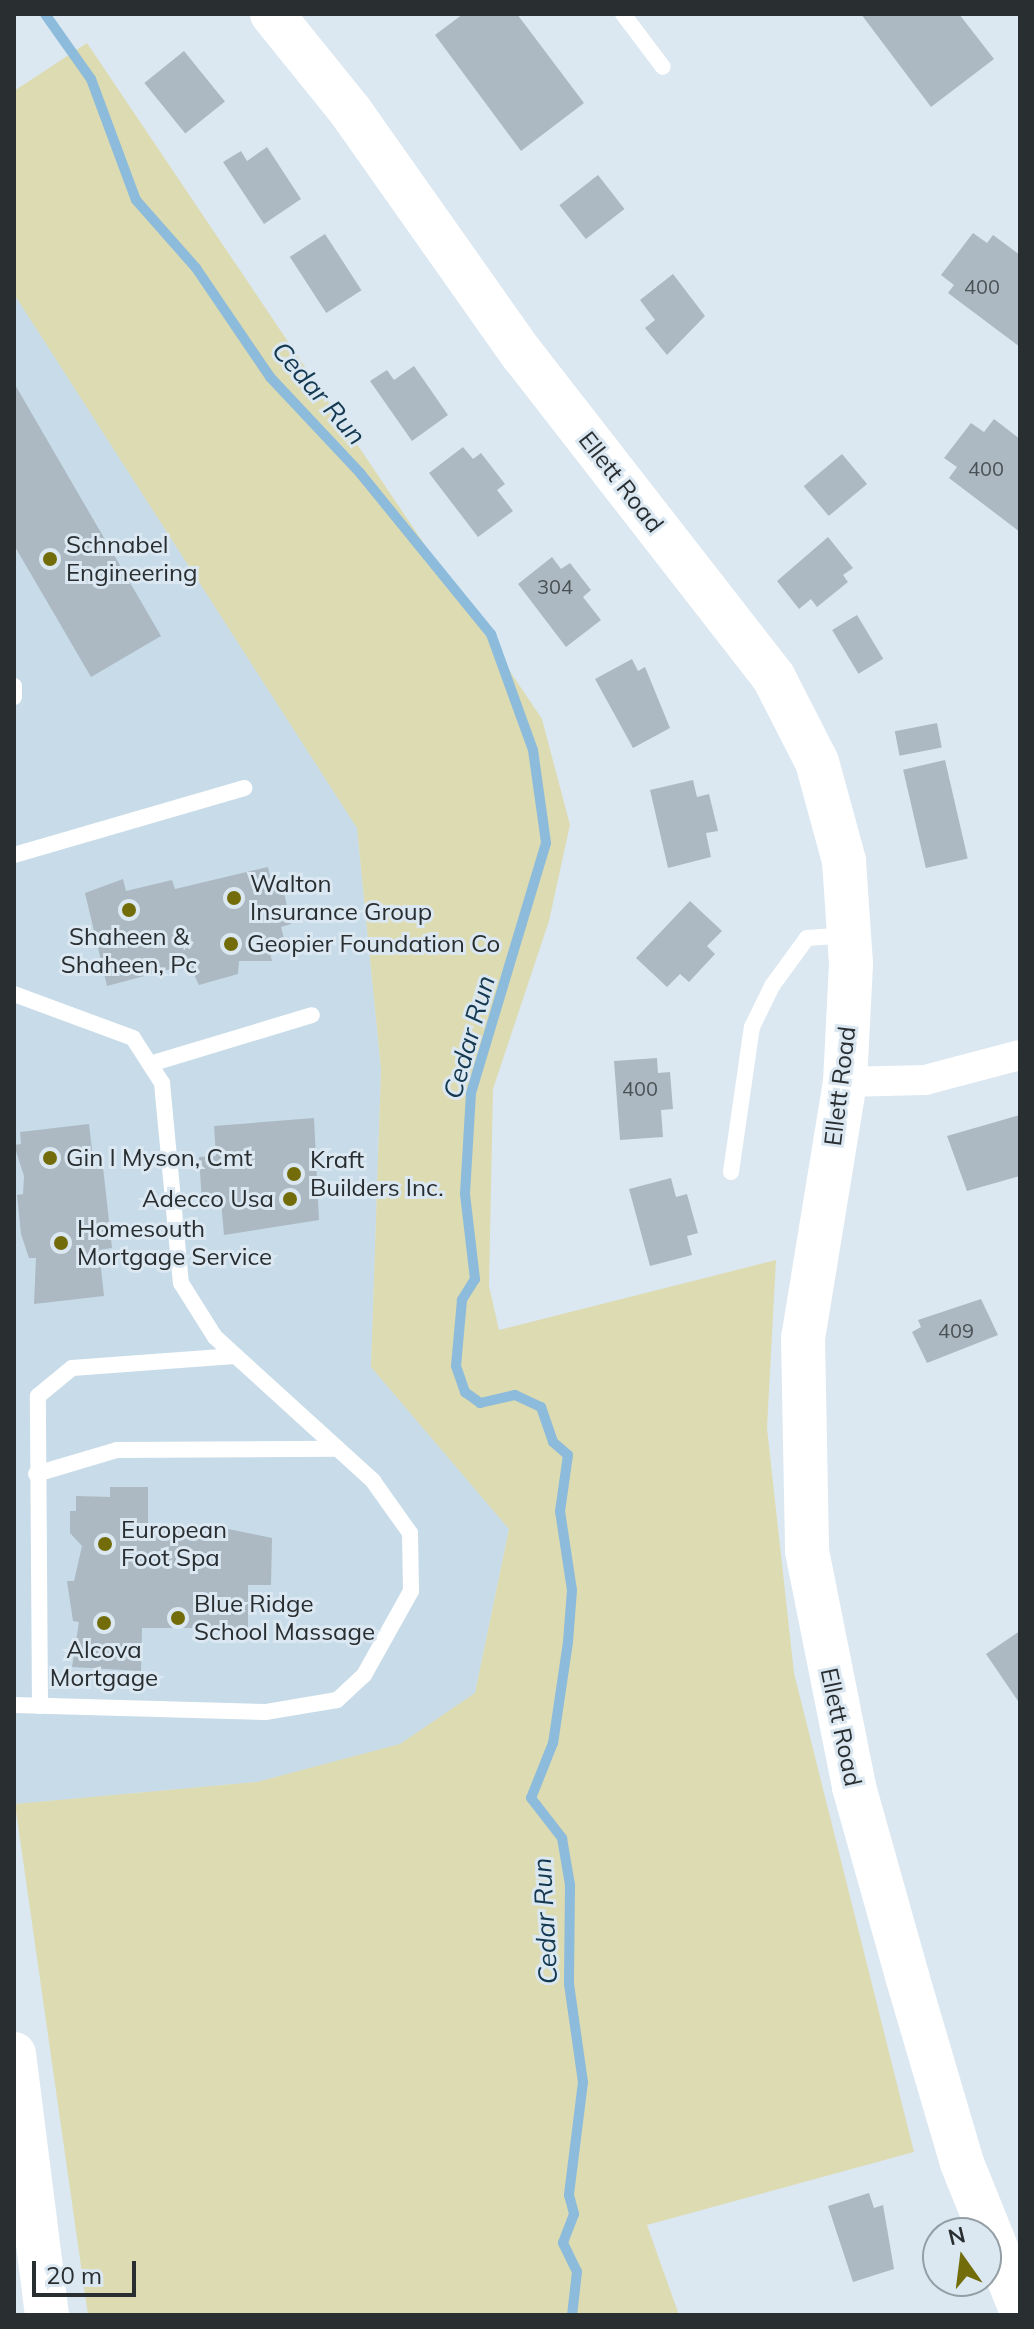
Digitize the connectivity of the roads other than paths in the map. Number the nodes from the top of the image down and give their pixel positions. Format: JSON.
{"nodes":[{"id":1,"x":272,"y":14,"type":"edge"},
{"id":2,"x":623,"y":14,"type":"edge"},
{"id":3,"x":663,"y":67,"type":"dead end"},
{"id":4,"x":14,"y":686,"type":"edge"},
{"id":5,"x":14,"y":697,"type":"edge"},
{"id":6,"x":244,"y":788,"type":"dead end"},
{"id":7,"x":14,"y":855,"type":"edge"},
{"id":8,"x":850,"y":935,"type":"junction"},
{"id":9,"x":14,"y":994,"type":"edge"},
{"id":10,"x":312,"y":1015,"type":"dead end"},
{"id":11,"x":1020,"y":1055,"type":"edge"},
{"id":12,"x":150,"y":1064,"type":"junction"},
{"id":13,"x":845,"y":1082,"type":"junction"},
{"id":14,"x":731,"y":1172,"type":"dead end"},
{"id":15,"x":235,"y":1356,"type":"junction"},
{"id":16,"x":338,"y":1449,"type":"junction"},
{"id":17,"x":36,"y":1474,"type":"junction"},
{"id":18,"x":14,"y":1705,"type":"edge"},
{"id":19,"x":40,"y":1706,"type":"junction"},
{"id":20,"x":14,"y":2054,"type":"edge"},
{"id":21,"x":1020,"y":2307,"type":"edge"},
{"id":22,"x":47,"y":2315,"type":"edge"}],
"edges":[{"from":1,"to":8,"type":"street","name":"Ellett Road"},
{"from":2,"to":3,"type":"lane"},
{"from":4,"to":5,"type":"lane"},
{"from":6,"to":7,"type":"lane"},
{"from":8,"to":13,"type":"street","name":"Ellett Road"},
{"from":8,"to":14,"type":"lane"},
{"from":9,"to":12,"type":"lane"},
{"from":10,"to":12,"type":"lane"},
{"from":11,"to":13,"type":"street"},
{"from":12,"to":15,"type":"lane"},
{"from":13,"to":21,"type":"street","name":"Ellett Road"},
{"from":15,"to":16,"type":"lane"},
{"from":15,"to":17,"type":"lane"},
{"from":16,"to":17,"type":"lane"},
{"from":16,"to":19,"type":"lane"},
{"from":17,"to":19,"type":"lane"},
{"from":18,"to":19,"type":"lane"},
{"from":20,"to":22,"type":"street"}]}
